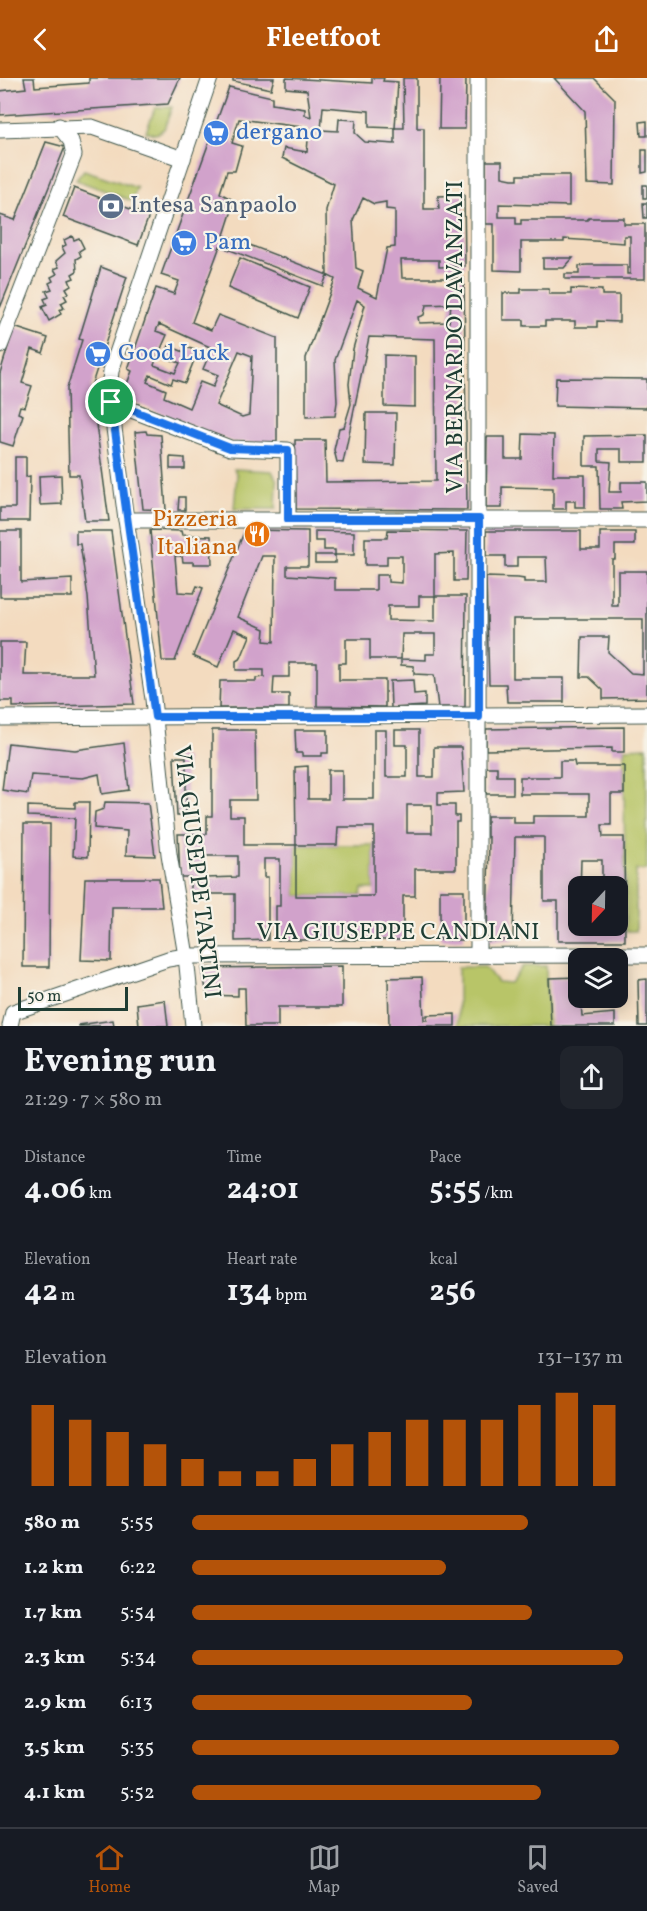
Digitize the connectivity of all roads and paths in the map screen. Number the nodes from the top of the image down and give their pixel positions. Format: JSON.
{"nodes":[{"id":1,"x":478,"y":78,"type":"edge"},
{"id":2,"x":206,"y":83,"type":"edge"},
{"id":3,"x":59,"y":126,"type":"junction"},
{"id":4,"x":0,"y":130,"type":"edge"},
{"id":5,"x":183,"y":159,"type":"junction"},
{"id":6,"x":0,"y":346,"type":"edge"},
{"id":7,"x":111,"y":402,"type":"junction"},
{"id":8,"x":288,"y":519,"type":"junction"},
{"id":9,"x":479,"y":519,"type":"junction"},
{"id":10,"x":647,"y":519,"type":"edge"},
{"id":11,"x":126,"y":520,"type":"junction"},
{"id":12,"x":647,"y":714,"type":"edge"},
{"id":13,"x":0,"y":717,"type":"edge"},
{"id":14,"x":155,"y":717,"type":"junction"},
{"id":15,"x":479,"y":717,"type":"junction"},
{"id":16,"x":478,"y":955,"type":"junction"},
{"id":17,"x":647,"y":955,"type":"edge"},
{"id":18,"x":186,"y":956,"type":"junction"},
{"id":19,"x":11,"y":1019,"type":"edge"},
{"id":20,"x":193,"y":1026,"type":"edge"}],
"edges":[{"from":1,"to":9,"type":"street","name":"VIA BERNARDO DAVANZATI"},
{"from":2,"to":5,"type":"street","name":"VIA GIUSEPPE TARTINI"},
{"from":3,"to":4,"type":"street"},
{"from":3,"to":5,"type":"street"},
{"from":3,"to":6,"type":"street"},
{"from":5,"to":7,"type":"street","name":"VIA GIUSEPPE TARTINI"},
{"from":7,"to":8,"type":"street"},
{"from":7,"to":11,"type":"street","name":"VIA GIUSEPPE TARTINI"},
{"from":8,"to":9,"type":"street"},
{"from":8,"to":11,"type":"street"},
{"from":9,"to":10,"type":"street"},
{"from":9,"to":15,"type":"street","name":"VIA BERNARDO DAVANZATI"},
{"from":11,"to":14,"type":"street","name":"VIA GIUSEPPE TARTINI"},
{"from":12,"to":15,"type":"street"},
{"from":13,"to":14,"type":"street"},
{"from":14,"to":15,"type":"street"},
{"from":14,"to":18,"type":"street","name":"VIA GIUSEPPE TARTINI"},
{"from":15,"to":16,"type":"street","name":"VIA BERNARDO DAVANZATI"},
{"from":16,"to":17,"type":"street","name":"VIA GIUSEPPE CANDIANI"},
{"from":16,"to":18,"type":"street","name":"VIA GIUSEPPE CANDIANI"},
{"from":18,"to":19,"type":"street","name":"VIA GIUSEPPE CANDIANI"},
{"from":18,"to":20,"type":"street","name":"VIA GIUSEPPE TARTINI"}]}
